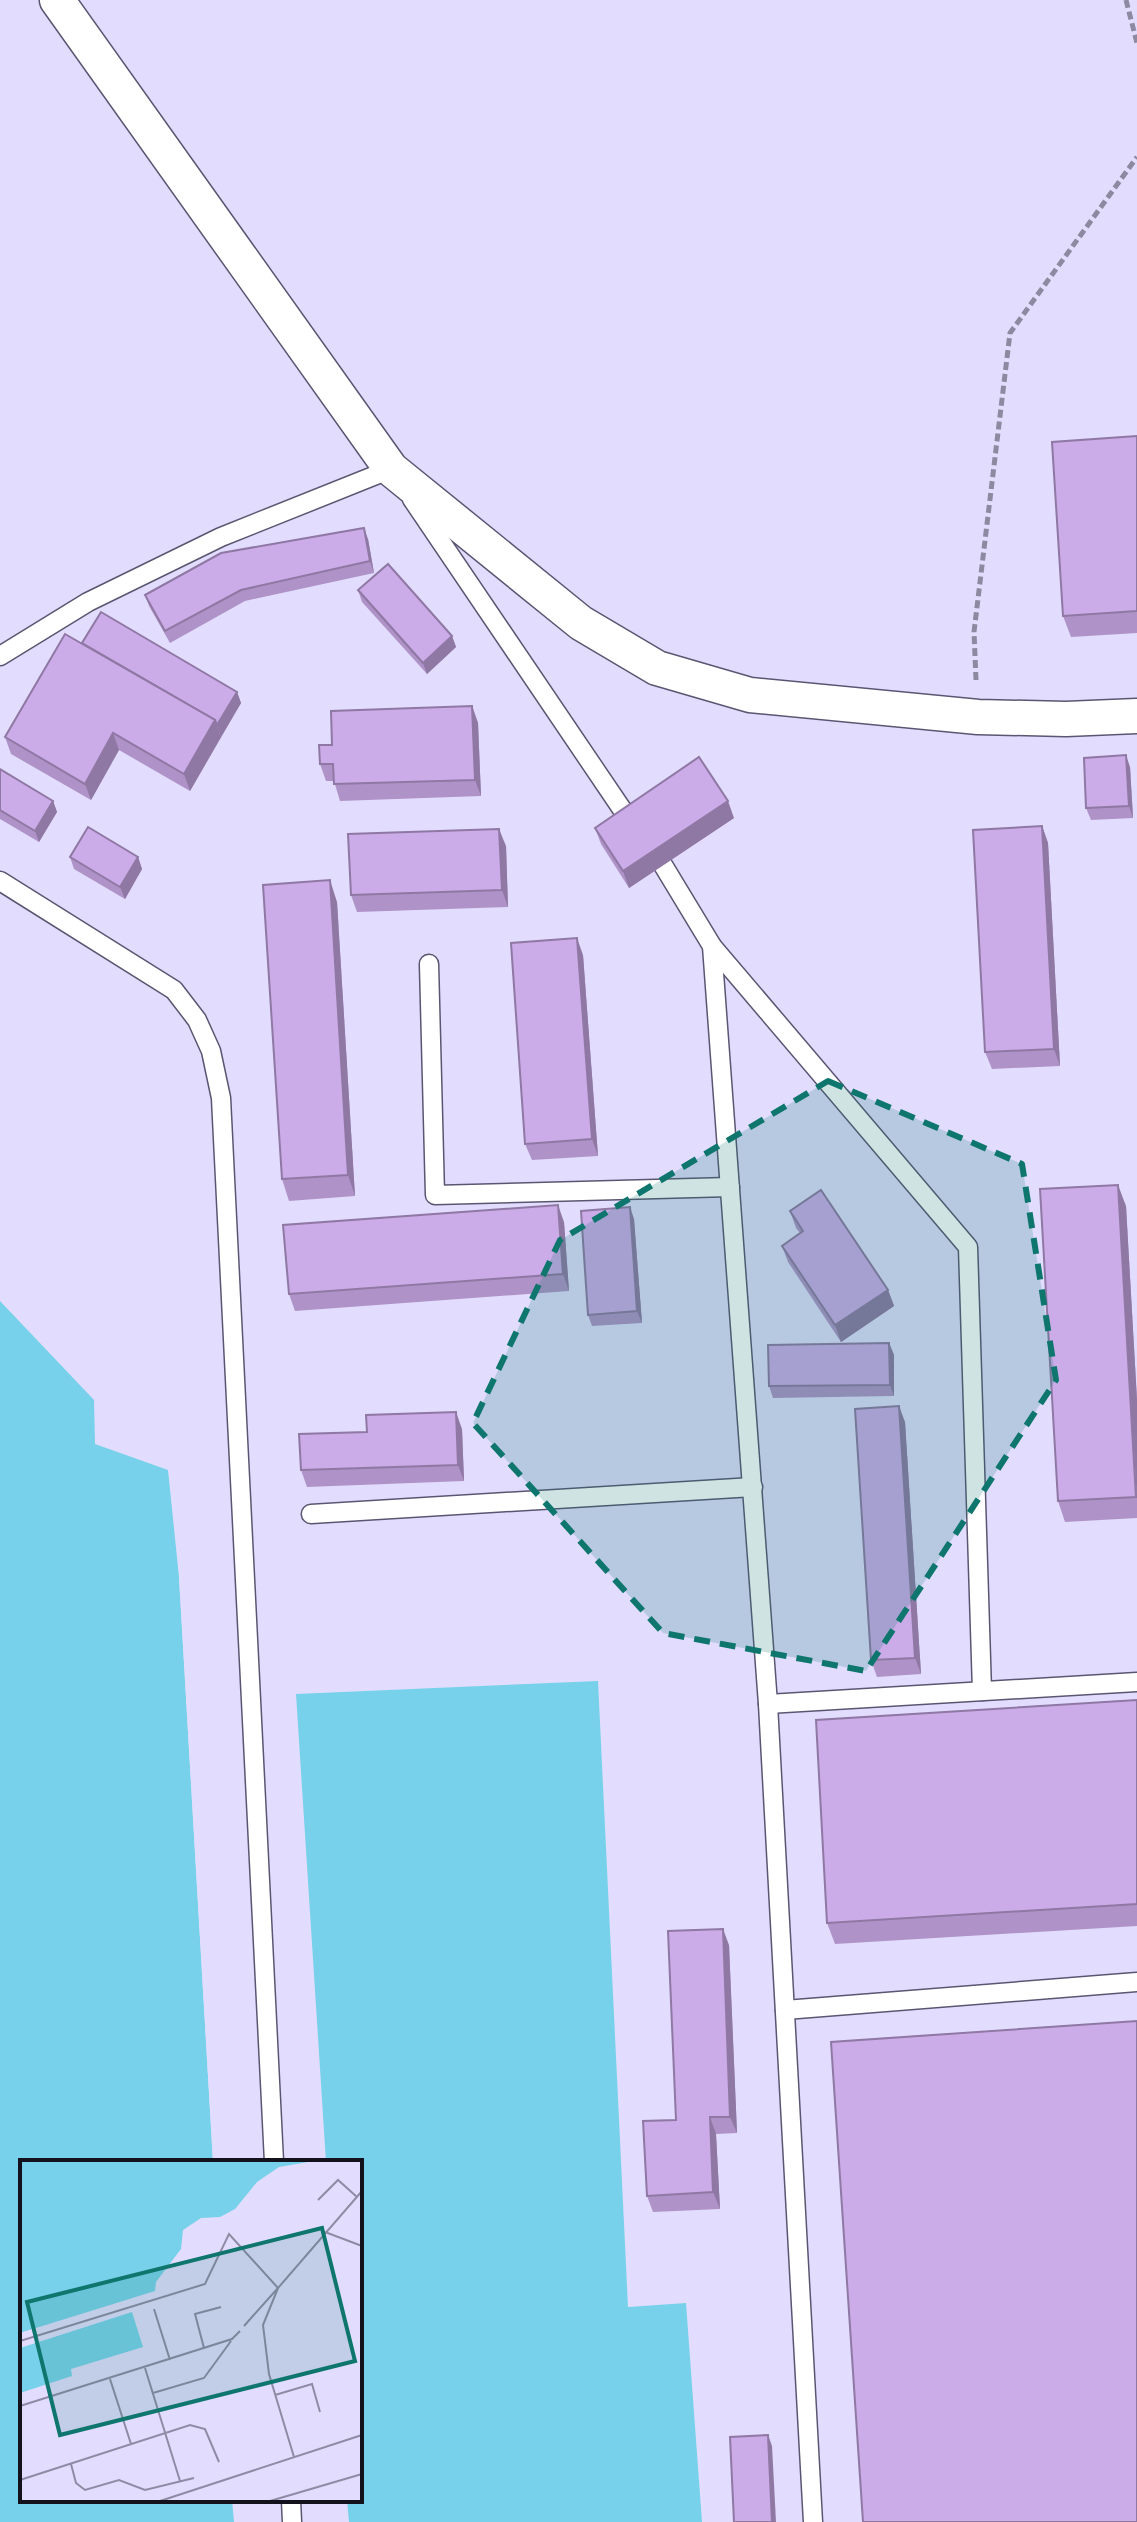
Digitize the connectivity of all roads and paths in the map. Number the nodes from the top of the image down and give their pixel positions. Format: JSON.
{"nodes":[{"id":1,"x":57,"y":0,"type":"edge"},
{"id":2,"x":1126,"y":0,"type":"edge"},
{"id":3,"x":1137,"y":43,"type":"edge"},
{"id":4,"x":1137,"y":157,"type":"edge"},
{"id":5,"x":391,"y":469,"type":"junction"},
{"id":6,"x":0,"y":656,"type":"edge"},
{"id":7,"x":1137,"y":716,"type":"edge"},
{"id":8,"x":978,"y":717,"type":"junction"},
{"id":9,"x":632,"y":824,"type":"edge"},
{"id":10,"x":663,"y":865,"type":"edge"},
{"id":11,"x":0,"y":881,"type":"edge"},
{"id":12,"x":712,"y":946,"type":"junction"},
{"id":13,"x":429,"y":964,"type":"dead end"},
{"id":14,"x":730,"y":1187,"type":"junction"},
{"id":15,"x":753,"y":1487,"type":"junction"},
{"id":16,"x":311,"y":1514,"type":"dead end"},
{"id":17,"x":1137,"y":1682,"type":"edge"},
{"id":18,"x":982,"y":1691,"type":"junction"},
{"id":19,"x":768,"y":1704,"type":"junction"},
{"id":20,"x":1137,"y":1982,"type":"edge"},
{"id":21,"x":785,"y":2010,"type":"junction"},
{"id":22,"x":274,"y":2160,"type":"edge"},
{"id":23,"x":291,"y":2502,"type":"edge"},
{"id":24,"x":292,"y":2522,"type":"edge"},
{"id":25,"x":813,"y":2522,"type":"edge"}],
"edges":[{"from":1,"to":5,"type":"street"},
{"from":2,"to":3,"type":"path"},
{"from":4,"to":8,"type":"path"},
{"from":5,"to":6,"type":"lane"},
{"from":5,"to":8,"type":"street"},
{"from":5,"to":9,"type":"lane"},
{"from":7,"to":8,"type":"street"},
{"from":10,"to":12,"type":"lane"},
{"from":11,"to":22,"type":"lane"},
{"from":12,"to":14,"type":"lane"},
{"from":12,"to":18,"type":"lane"},
{"from":13,"to":14,"type":"lane"},
{"from":14,"to":15,"type":"lane"},
{"from":15,"to":16,"type":"lane"},
{"from":15,"to":19,"type":"lane"},
{"from":17,"to":18,"type":"lane"},
{"from":18,"to":19,"type":"lane"},
{"from":19,"to":21,"type":"lane"},
{"from":20,"to":21,"type":"lane"},
{"from":21,"to":25,"type":"lane"},
{"from":23,"to":24,"type":"lane"}]}
